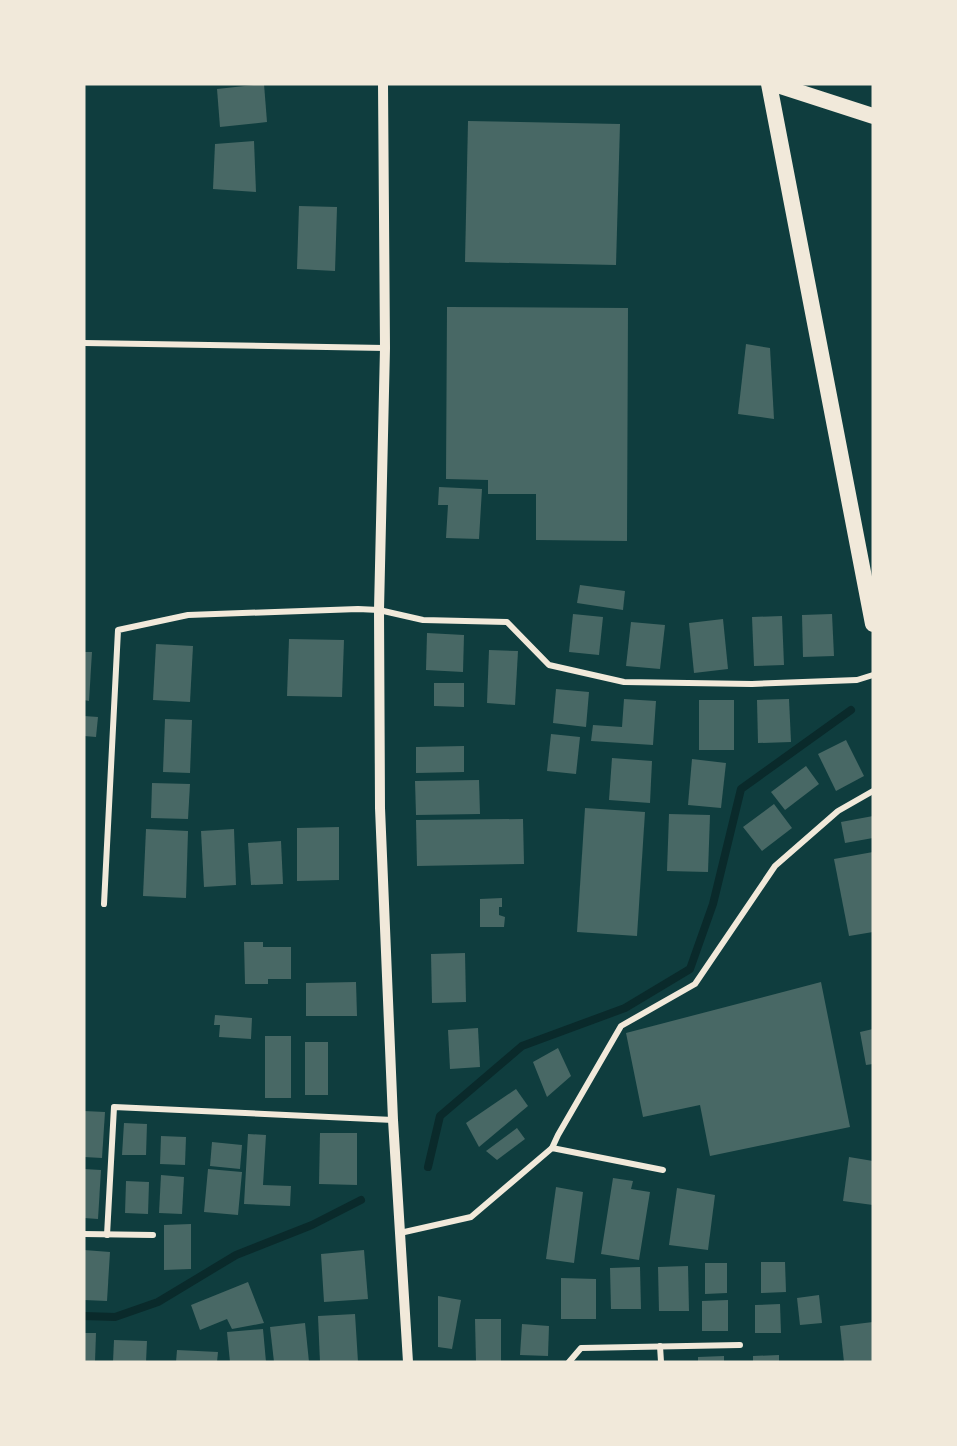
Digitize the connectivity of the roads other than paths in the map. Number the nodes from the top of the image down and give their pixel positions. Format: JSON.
{"nodes":[{"id":1,"x":383,"y":84,"type":"edge"},
{"id":2,"x":769,"y":84,"type":"edge"},
{"id":3,"x":774,"y":84,"type":"edge"},
{"id":4,"x":873,"y":116,"type":"edge"},
{"id":5,"x":84,"y":343,"type":"edge"},
{"id":6,"x":384,"y":348,"type":"junction"},
{"id":7,"x":379,"y":610,"type":"junction"},
{"id":8,"x":873,"y":624,"type":"edge"},
{"id":9,"x":873,"y":675,"type":"edge"},
{"id":10,"x":873,"y":790,"type":"edge"},
{"id":11,"x":104,"y":904,"type":"dead end"},
{"id":12,"x":393,"y":1120,"type":"junction"},
{"id":13,"x":552,"y":1148,"type":"junction"},
{"id":14,"x":663,"y":1170,"type":"dead end"},
{"id":15,"x":400,"y":1233,"type":"junction"},
{"id":16,"x":84,"y":1234,"type":"edge"},
{"id":17,"x":107,"y":1234,"type":"junction"},
{"id":18,"x":153,"y":1235,"type":"dead end"},
{"id":19,"x":740,"y":1345,"type":"dead end"},
{"id":20,"x":660,"y":1346,"type":"junction"},
{"id":21,"x":408,"y":1362,"type":"edge"},
{"id":22,"x":569,"y":1362,"type":"edge"},
{"id":23,"x":661,"y":1362,"type":"edge"}],
"edges":[{"from":1,"to":6,"type":"street"},
{"from":2,"to":8,"type":"highway"},
{"from":3,"to":4,"type":"highway"},
{"from":5,"to":6,"type":"street"},
{"from":6,"to":7,"type":"street"},
{"from":7,"to":9,"type":"street"},
{"from":7,"to":11,"type":"street"},
{"from":7,"to":12,"type":"street"},
{"from":10,"to":13,"type":"street"},
{"from":12,"to":15,"type":"street"},
{"from":12,"to":17,"type":"street"},
{"from":13,"to":14,"type":"street"},
{"from":13,"to":15,"type":"street"},
{"from":15,"to":21,"type":"street"},
{"from":16,"to":17,"type":"street"},
{"from":17,"to":18,"type":"street"},
{"from":19,"to":20,"type":"street"},
{"from":20,"to":22,"type":"street"},
{"from":20,"to":23,"type":"street"}]}
